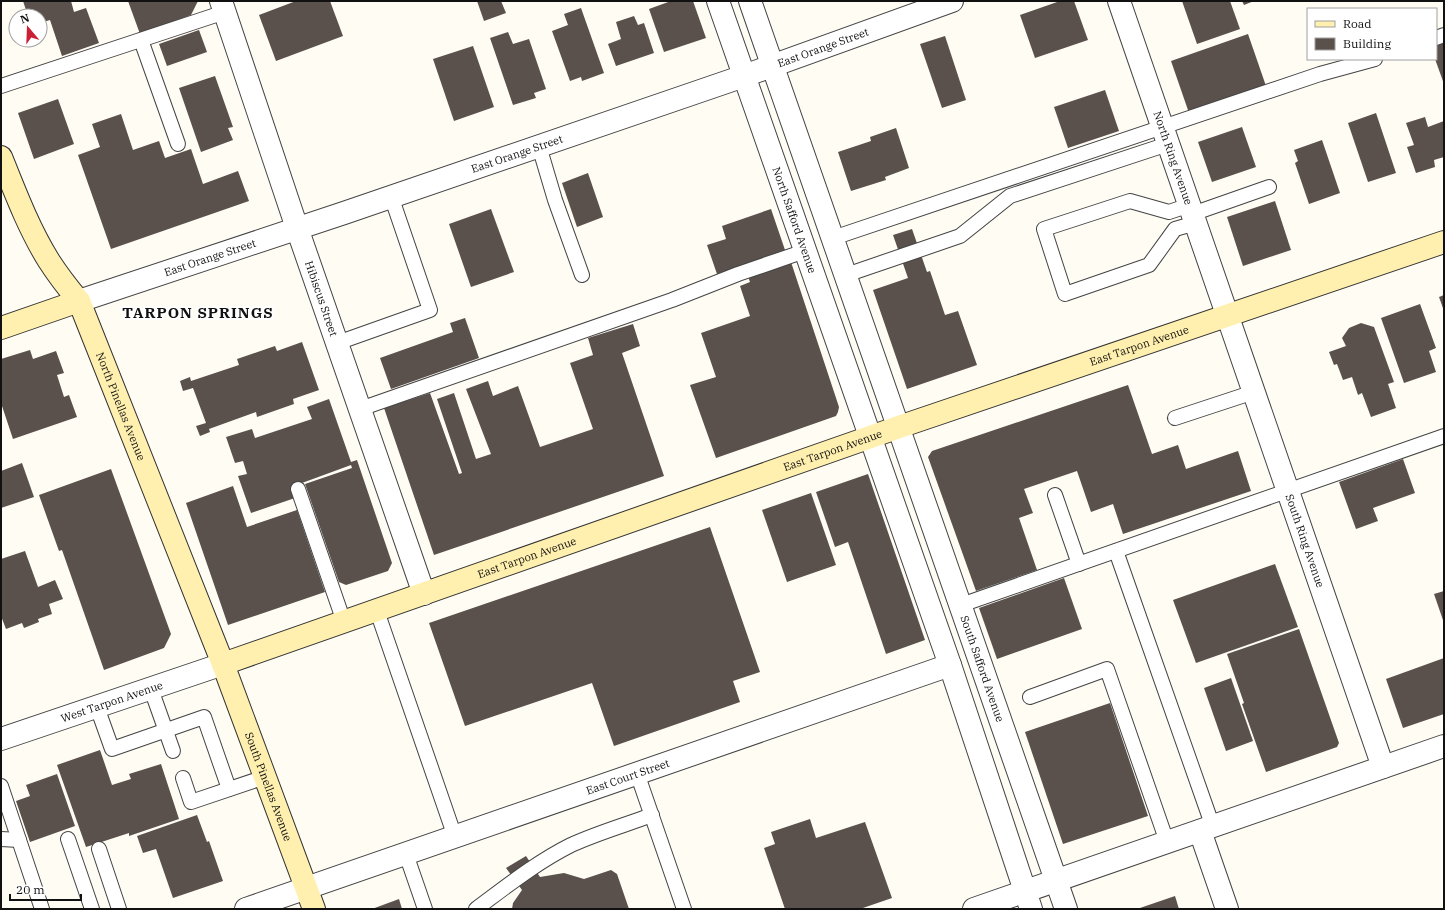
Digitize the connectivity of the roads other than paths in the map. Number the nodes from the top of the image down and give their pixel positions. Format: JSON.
{"nodes":[{"id":1,"x":718,"y":1,"type":"edge"},
{"id":2,"x":750,"y":1,"type":"edge"},
{"id":3,"x":1120,"y":1,"type":"edge"},
{"id":4,"x":940,"y":3,"type":"edge"},
{"id":5,"x":223,"y":7,"type":"edge"},
{"id":6,"x":141,"y":40,"type":"junction"},
{"id":7,"x":1371,"y":60,"type":"edge"},
{"id":8,"x":773,"y":66,"type":"junction"},
{"id":9,"x":744,"y":76,"type":"junction"},
{"id":10,"x":1,"y":86,"type":"edge"},
{"id":11,"x":1165,"y":135,"type":"junction"},
{"id":12,"x":178,"y":144,"type":"dead end"},
{"id":13,"x":539,"y":146,"type":"junction"},
{"id":14,"x":1,"y":157,"type":"edge"},
{"id":15,"x":1269,"y":187,"type":"dead end"},
{"id":16,"x":391,"y":196,"type":"junction"},
{"id":17,"x":1192,"y":214,"type":"junction"},
{"id":18,"x":297,"y":228,"type":"junction"},
{"id":19,"x":833,"y":238,"type":"junction"},
{"id":20,"x":1444,"y":242,"type":"edge"},
{"id":21,"x":805,"y":251,"type":"junction"},
{"id":22,"x":582,"y":275,"type":"dead end"},
{"id":23,"x":846,"y":275,"type":"junction"},
{"id":24,"x":79,"y":301,"type":"junction"},
{"id":25,"x":1227,"y":315,"type":"junction"},
{"id":26,"x":1,"y":328,"type":"edge"},
{"id":27,"x":337,"y":343,"type":"junction"},
{"id":28,"x":1254,"y":392,"type":"junction"},
{"id":29,"x":360,"y":408,"type":"junction"},
{"id":30,"x":1175,"y":418,"type":"dead end"},
{"id":31,"x":899,"y":427,"type":"junction"},
{"id":32,"x":1444,"y":436,"type":"edge"},
{"id":33,"x":870,"y":438,"type":"junction"},
{"id":34,"x":298,"y":489,"type":"dead end"},
{"id":35,"x":1288,"y":491,"type":"junction"},
{"id":36,"x":1055,"y":495,"type":"dead end"},
{"id":37,"x":1116,"y":551,"type":"junction"},
{"id":38,"x":1079,"y":564,"type":"junction"},
{"id":39,"x":424,"y":594,"type":"junction"},
{"id":40,"x":961,"y":605,"type":"junction"},
{"id":41,"x":377,"y":611,"type":"junction"},
{"id":42,"x":344,"y":622,"type":"junction"},
{"id":43,"x":224,"y":664,"type":"junction"},
{"id":44,"x":950,"y":665,"type":"junction"},
{"id":45,"x":151,"y":689,"type":"junction"},
{"id":46,"x":1030,"y":697,"type":"dead end"},
{"id":47,"x":97,"y":707,"type":"junction"},
{"id":48,"x":165,"y":730,"type":"junction"},
{"id":49,"x":1,"y":739,"type":"edge"},
{"id":50,"x":1444,"y":746,"type":"edge"},
{"id":51,"x":173,"y":751,"type":"dead end"},
{"id":52,"x":1383,"y":767,"type":"junction"},
{"id":53,"x":637,"y":774,"type":"junction"},
{"id":54,"x":265,"y":777,"type":"junction"},
{"id":55,"x":183,"y":778,"type":"dead end"},
{"id":56,"x":1,"y":786,"type":"edge"},
{"id":57,"x":229,"y":789,"type":"junction"},
{"id":58,"x":652,"y":815,"type":"junction"},
{"id":59,"x":1206,"y":829,"type":"junction"},
{"id":60,"x":455,"y":837,"type":"junction"},
{"id":61,"x":1,"y":839,"type":"edge"},
{"id":62,"x":68,"y":839,"type":"dead end"},
{"id":63,"x":19,"y":840,"type":"junction"},
{"id":64,"x":1167,"y":842,"type":"junction"},
{"id":65,"x":99,"y":849,"type":"dead end"},
{"id":66,"x":406,"y":854,"type":"junction"},
{"id":67,"x":1057,"y":880,"type":"junction"},
{"id":68,"x":307,"y":888,"type":"junction"},
{"id":69,"x":1028,"y":900,"type":"edge"},
{"id":70,"x":42,"y":909,"type":"edge"},
{"id":71,"x":92,"y":909,"type":"edge"},
{"id":72,"x":119,"y":909,"type":"edge"},
{"id":73,"x":246,"y":909,"type":"edge"},
{"id":74,"x":314,"y":909,"type":"edge"},
{"id":75,"x":425,"y":909,"type":"edge"},
{"id":76,"x":476,"y":909,"type":"edge"},
{"id":77,"x":684,"y":909,"type":"edge"},
{"id":78,"x":974,"y":909,"type":"edge"},
{"id":79,"x":1066,"y":909,"type":"edge"},
{"id":80,"x":1227,"y":909,"type":"edge"}],
"edges":[{"from":1,"to":9,"type":"street","name":"North Safford Avenue"},
{"from":2,"to":8,"type":"street"},
{"from":3,"to":11,"type":"street","name":"North Ring Avenue"},
{"from":4,"to":8,"type":"street","name":"East Orange Street"},
{"from":5,"to":6,"type":"lane"},
{"from":5,"to":18,"type":"street","name":"Hibiscus Street"},
{"from":6,"to":10,"type":"lane"},
{"from":6,"to":12,"type":"lane"},
{"from":7,"to":11,"type":"lane"},
{"from":8,"to":9,"type":"street","name":"East Orange Street"},
{"from":8,"to":19,"type":"street"},
{"from":9,"to":13,"type":"street","name":"East Orange Street"},
{"from":9,"to":21,"type":"street","name":"North Safford Avenue"},
{"from":11,"to":17,"type":"street","name":"North Ring Avenue"},
{"from":11,"to":19,"type":"lane"},
{"from":11,"to":23,"type":"lane"},
{"from":13,"to":16,"type":"street","name":"East Orange Street"},
{"from":13,"to":22,"type":"lane"},
{"from":14,"to":24,"type":"main road","name":"North Pinellas Avenue"},
{"from":15,"to":17,"type":"lane"},
{"from":16,"to":18,"type":"street","name":"East Orange Street"},
{"from":16,"to":27,"type":"lane"},
{"from":17,"to":17,"type":"lane"},
{"from":17,"to":25,"type":"street","name":"North Ring Avenue"},
{"from":18,"to":24,"type":"street","name":"East Orange Street"},
{"from":18,"to":27,"type":"street","name":"Hibiscus Street"},
{"from":19,"to":23,"type":"street"},
{"from":20,"to":25,"type":"main road","name":"East Tarpon Avenue"},
{"from":21,"to":29,"type":"lane"},
{"from":21,"to":33,"type":"street","name":"North Safford Avenue"},
{"from":23,"to":31,"type":"street"},
{"from":24,"to":26,"type":"main road"},
{"from":24,"to":43,"type":"main road","name":"North Pinellas Avenue"},
{"from":25,"to":28,"type":"street","name":"South Ring Avenue"},
{"from":25,"to":31,"type":"main road","name":"East Tarpon Avenue"},
{"from":27,"to":29,"type":"street","name":"Hibiscus Street"},
{"from":28,"to":30,"type":"lane"},
{"from":28,"to":35,"type":"street","name":"South Ring Avenue"},
{"from":29,"to":39,"type":"street","name":"Hibiscus Street"},
{"from":31,"to":33,"type":"main road","name":"East Tarpon Avenue"},
{"from":31,"to":40,"type":"street","name":"South Safford Avenue"},
{"from":32,"to":35,"type":"lane"},
{"from":33,"to":39,"type":"main road","name":"East Tarpon Avenue"},
{"from":33,"to":44,"type":"street"},
{"from":34,"to":42,"type":"lane"},
{"from":35,"to":37,"type":"lane"},
{"from":35,"to":52,"type":"street","name":"South Ring Avenue"},
{"from":36,"to":38,"type":"lane"},
{"from":37,"to":38,"type":"lane"},
{"from":37,"to":59,"type":"lane"},
{"from":38,"to":40,"type":"lane"},
{"from":39,"to":41,"type":"main road","name":"East Tarpon Avenue"},
{"from":40,"to":67,"type":"street","name":"South Safford Avenue"},
{"from":41,"to":42,"type":"main road","name":"East Tarpon Avenue"},
{"from":41,"to":60,"type":"lane"},
{"from":42,"to":43,"type":"main road","name":"East Tarpon Avenue"},
{"from":43,"to":45,"type":"street","name":"West Tarpon Avenue"},
{"from":43,"to":54,"type":"main road","name":"South Pinellas Avenue"},
{"from":44,"to":53,"type":"street","name":"East Court Street"},
{"from":44,"to":69,"type":"street"},
{"from":45,"to":47,"type":"street","name":"West Tarpon Avenue"},
{"from":45,"to":48,"type":"lane"},
{"from":46,"to":64,"type":"lane"},
{"from":47,"to":48,"type":"lane"},
{"from":47,"to":49,"type":"street","name":"West Tarpon Avenue"},
{"from":48,"to":51,"type":"lane"},
{"from":48,"to":57,"type":"lane"},
{"from":50,"to":52,"type":"street"},
{"from":52,"to":59,"type":"street"},
{"from":53,"to":58,"type":"lane"},
{"from":53,"to":60,"type":"street","name":"East Court Street"},
{"from":54,"to":57,"type":"lane"},
{"from":54,"to":68,"type":"main road","name":"South Pinellas Avenue"},
{"from":55,"to":57,"type":"lane"},
{"from":56,"to":63,"type":"lane"},
{"from":58,"to":76,"type":"lane"},
{"from":58,"to":77,"type":"lane"},
{"from":59,"to":64,"type":"street"},
{"from":59,"to":80,"type":"street"},
{"from":60,"to":66,"type":"street","name":"East Court Street"},
{"from":61,"to":63,"type":"lane"},
{"from":62,"to":71,"type":"lane"},
{"from":63,"to":70,"type":"lane"},
{"from":64,"to":67,"type":"street"},
{"from":65,"to":72,"type":"lane"},
{"from":66,"to":68,"type":"street","name":"East Court Street"},
{"from":66,"to":75,"type":"lane"},
{"from":67,"to":69,"type":"street"},
{"from":67,"to":79,"type":"street","name":"South Safford Avenue"},
{"from":68,"to":73,"type":"street","name":"East Court Street"},
{"from":68,"to":74,"type":"main road","name":"South Pinellas Avenue"},
{"from":69,"to":78,"type":"street"}]}
